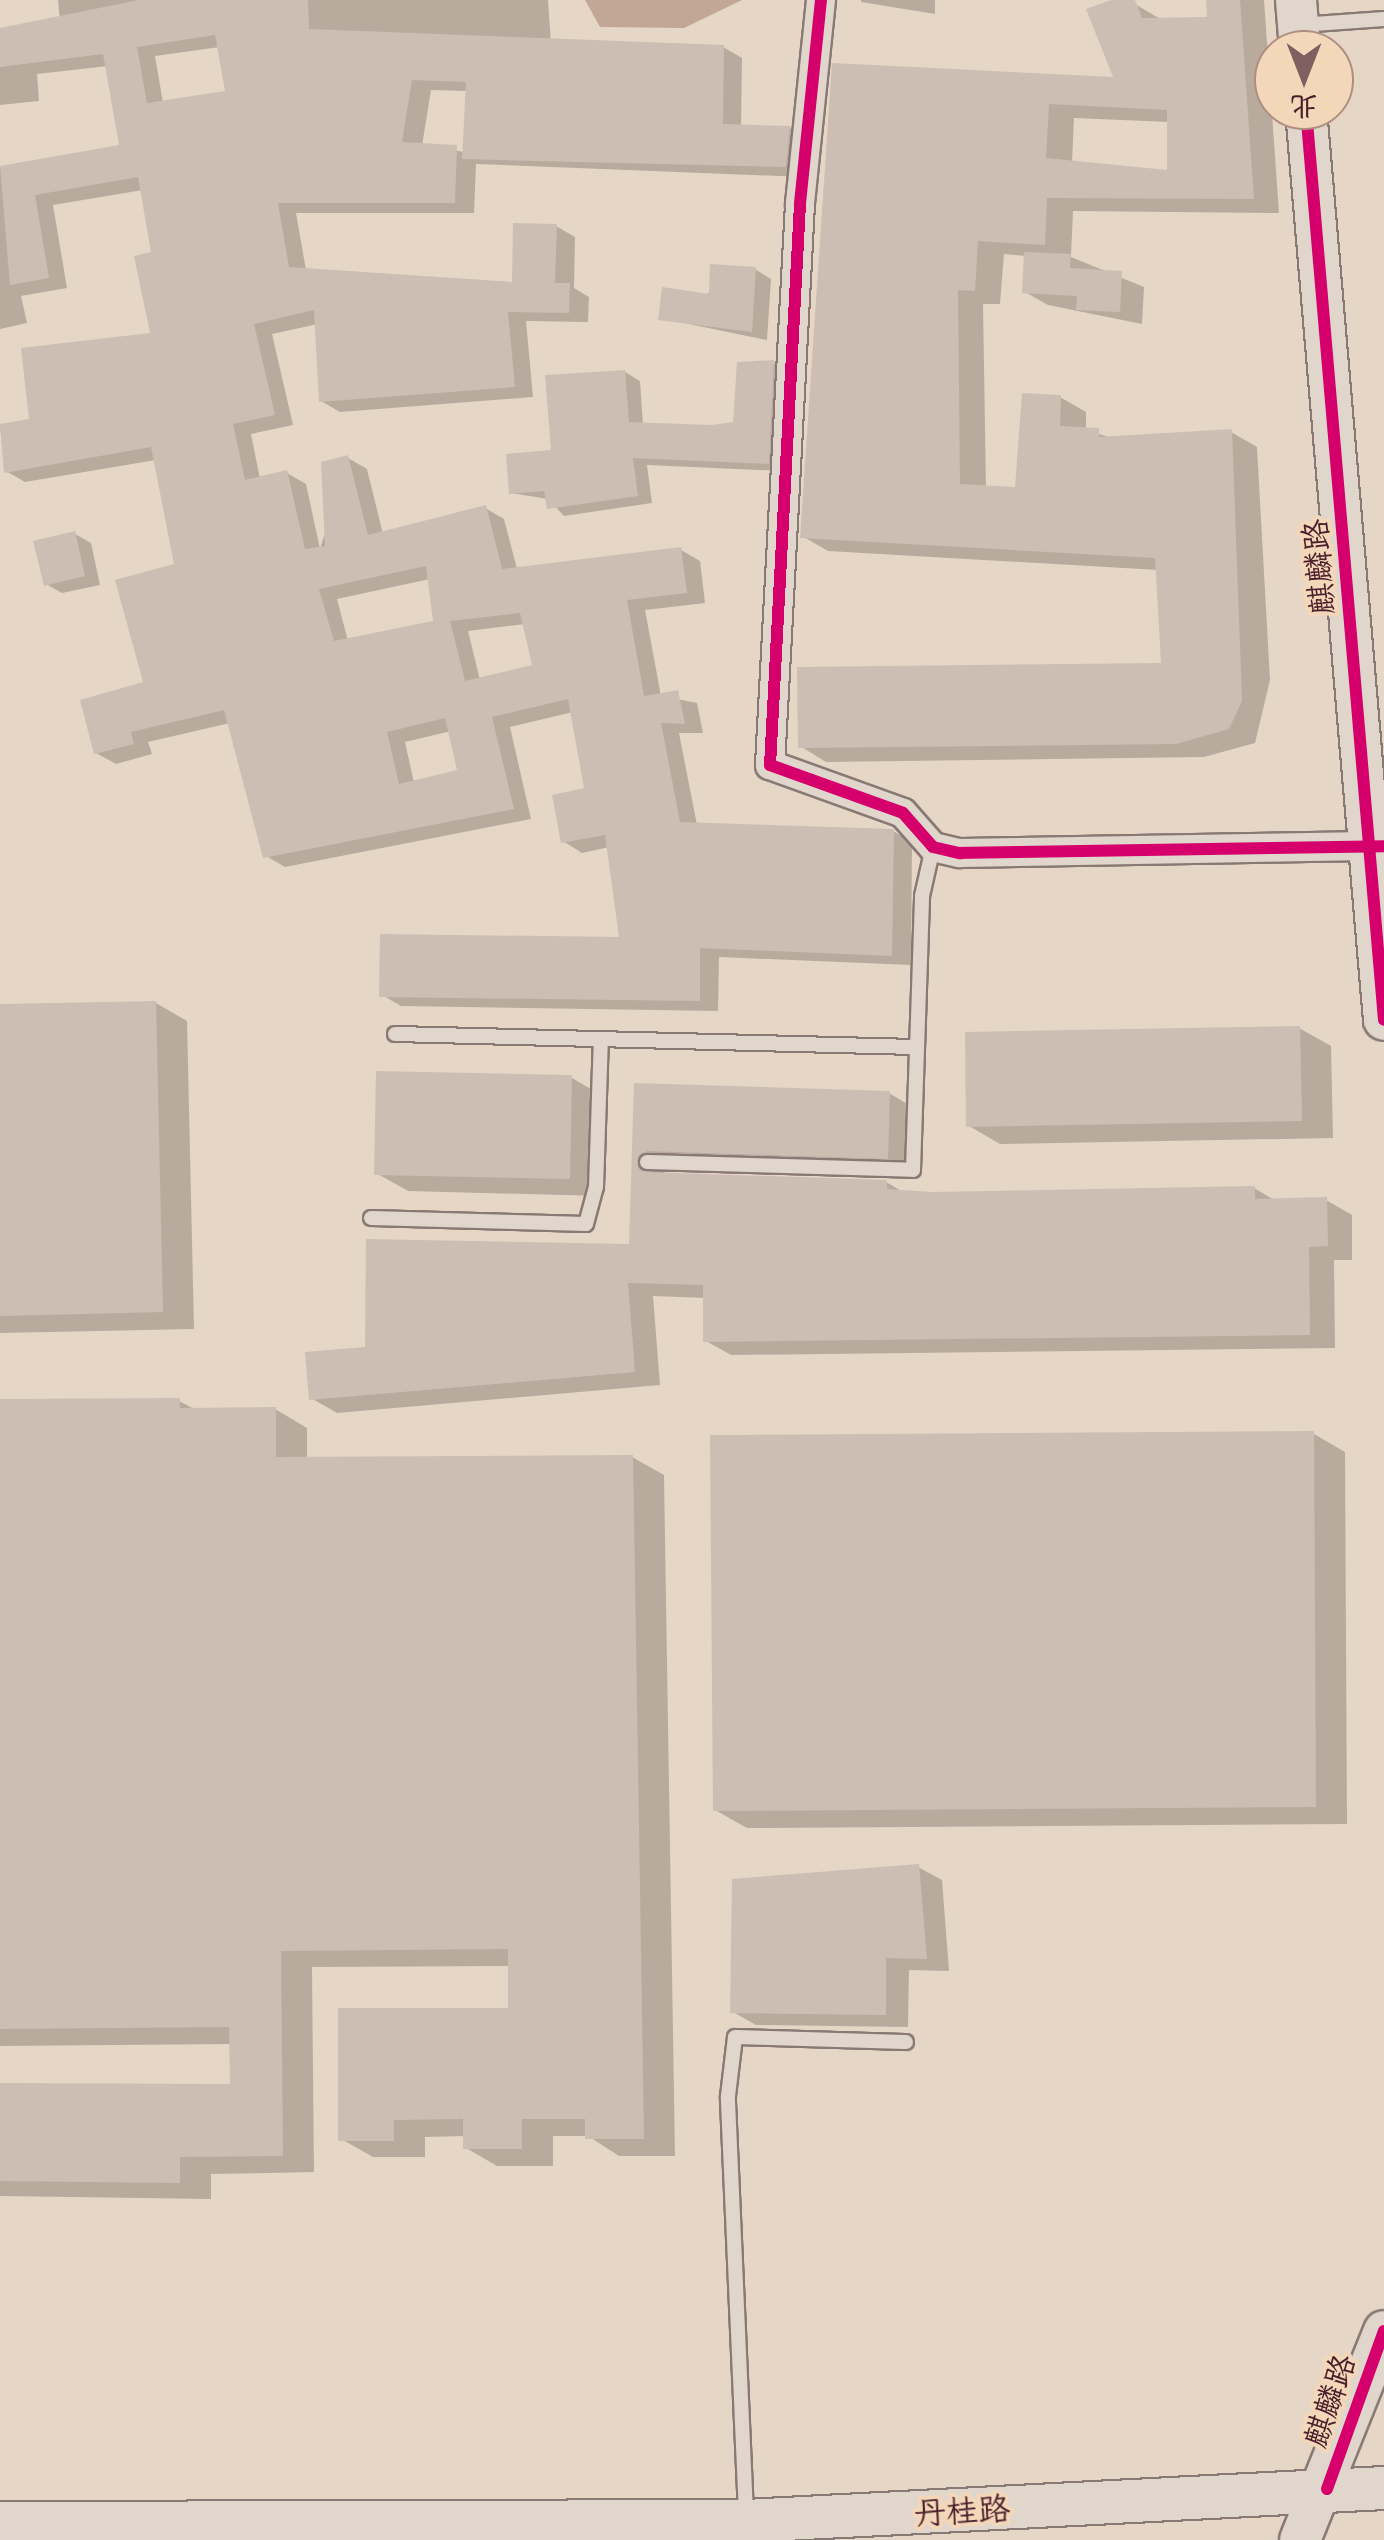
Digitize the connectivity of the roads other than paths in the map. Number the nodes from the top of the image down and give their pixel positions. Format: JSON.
{"nodes":[{"id":1,"x":821,"y":0,"type":"edge"},
{"id":2,"x":1384,"y":19,"type":"edge"},
{"id":3,"x":1298,"y":25,"type":"edge"},
{"id":4,"x":1308,"y":130,"type":"edge"},
{"id":5,"x":1376,"y":846,"type":"edge"},
{"id":6,"x":933,"y":847,"type":"junction"},
{"id":7,"x":1384,"y":1020,"type":"edge"},
{"id":8,"x":395,"y":1034,"type":"dead end"},
{"id":9,"x":601,"y":1039,"type":"junction"},
{"id":10,"x":917,"y":1047,"type":"junction"},
{"id":11,"x":647,"y":1162,"type":"dead end"},
{"id":12,"x":371,"y":1218,"type":"dead end"},
{"id":13,"x":906,"y":2042,"type":"dead end"},
{"id":14,"x":1384,"y":2330,"type":"edge"},
{"id":15,"x":1384,"y":2488,"type":"edge"},
{"id":16,"x":1327,"y":2489,"type":"junction"},
{"id":17,"x":746,"y":2521,"type":"junction"},
{"id":18,"x":0,"y":2523,"type":"edge"},
{"id":19,"x":1300,"y":2540,"type":"edge"}],
"edges":[{"from":1,"to":6,"type":"street"},
{"from":2,"to":3,"type":"lane"},
{"from":4,"to":5,"type":"street","name":"麒麟路"},
{"from":5,"to":6,"type":"street"},
{"from":5,"to":7,"type":"street","name":"麒麟路"},
{"from":6,"to":10,"type":"lane"},
{"from":8,"to":9,"type":"lane"},
{"from":9,"to":10,"type":"lane"},
{"from":9,"to":12,"type":"lane"},
{"from":10,"to":11,"type":"lane"},
{"from":13,"to":17,"type":"lane"},
{"from":14,"to":16,"type":"street","name":"麒麟路"},
{"from":15,"to":16,"type":"main road","name":"丹桂路"},
{"from":16,"to":17,"type":"main road","name":"丹桂路"},
{"from":16,"to":19,"type":"street","name":"麒麟路"},
{"from":17,"to":18,"type":"main road","name":"丹桂路"}]}
